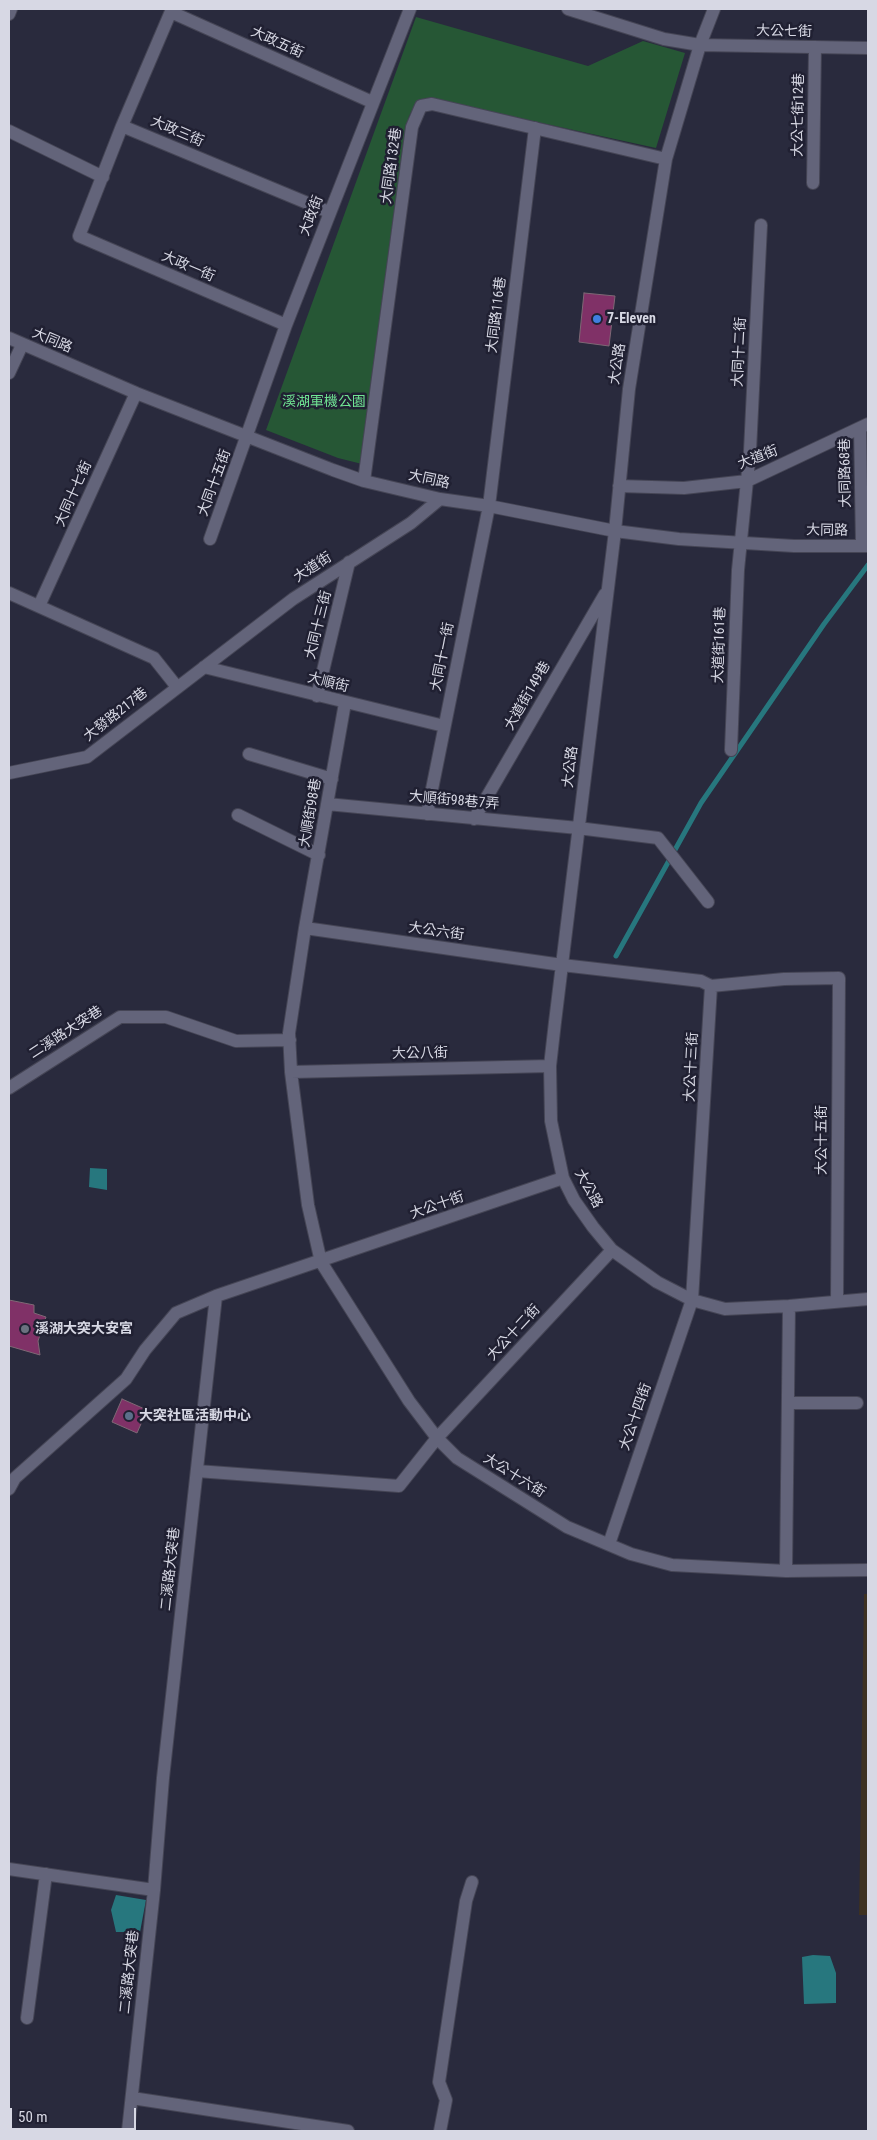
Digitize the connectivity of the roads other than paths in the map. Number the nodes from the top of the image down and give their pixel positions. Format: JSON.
{"nodes":[{"id":1,"x":11,"y":9,"type":"edge"},
{"id":2,"x":410,"y":9,"type":"edge"},
{"id":3,"x":568,"y":9,"type":"edge"},
{"id":4,"x":714,"y":9,"type":"edge"},
{"id":5,"x":172,"y":10,"type":"edge"},
{"id":6,"x":9,"y":14,"type":"edge"},
{"id":7,"x":700,"y":46,"type":"junction"},
{"id":8,"x":815,"y":47,"type":"junction"},
{"id":9,"x":868,"y":48,"type":"edge"},
{"id":10,"x":372,"y":102,"type":"junction"},
{"id":11,"x":122,"y":126,"type":"junction"},
{"id":12,"x":535,"y":128,"type":"junction"},
{"id":13,"x":9,"y":131,"type":"edge"},
{"id":14,"x":666,"y":159,"type":"junction"},
{"id":15,"x":103,"y":177,"type":"junction"},
{"id":16,"x":813,"y":183,"type":"dead end"},
{"id":17,"x":329,"y":212,"type":"junction"},
{"id":18,"x":761,"y":225,"type":"dead end"},
{"id":19,"x":286,"y":325,"type":"junction"},
{"id":20,"x":9,"y":338,"type":"edge"},
{"id":21,"x":22,"y":345,"type":"junction"},
{"id":22,"x":9,"y":373,"type":"edge"},
{"id":23,"x":136,"y":393,"type":"junction"},
{"id":24,"x":864,"y":426,"type":"edge"},
{"id":25,"x":247,"y":436,"type":"junction"},
{"id":26,"x":364,"y":481,"type":"junction"},
{"id":27,"x":747,"y":481,"type":"junction"},
{"id":28,"x":620,"y":486,"type":"junction"},
{"id":29,"x":440,"y":499,"type":"junction"},
{"id":30,"x":489,"y":506,"type":"junction"},
{"id":31,"x":616,"y":531,"type":"junction"},
{"id":32,"x":210,"y":540,"type":"dead end"},
{"id":33,"x":739,"y":541,"type":"junction"},
{"id":34,"x":865,"y":546,"type":"edge"},
{"id":35,"x":349,"y":562,"type":"junction"},
{"id":36,"x":608,"y":588,"type":"junction"},
{"id":37,"x":9,"y":593,"type":"edge"},
{"id":38,"x":39,"y":606,"type":"junction"},
{"id":39,"x":204,"y":667,"type":"junction"},
{"id":40,"x":177,"y":687,"type":"junction"},
{"id":41,"x":317,"y":696,"type":"junction"},
{"id":42,"x":345,"y":703,"type":"junction"},
{"id":43,"x":444,"y":726,"type":"junction"},
{"id":44,"x":731,"y":750,"type":"dead end"},
{"id":45,"x":249,"y":754,"type":"dead end"},
{"id":46,"x":9,"y":773,"type":"edge"},
{"id":47,"x":332,"y":779,"type":"junction"},
{"id":48,"x":327,"y":804,"type":"junction"},
{"id":49,"x":427,"y":814,"type":"junction"},
{"id":50,"x":238,"y":815,"type":"dead end"},
{"id":51,"x":474,"y":819,"type":"junction"},
{"id":52,"x":578,"y":828,"type":"junction"},
{"id":53,"x":319,"y":854,"type":"junction"},
{"id":54,"x":708,"y":902,"type":"dead end"},
{"id":55,"x":305,"y":928,"type":"junction"},
{"id":56,"x":562,"y":965,"type":"junction"},
{"id":57,"x":712,"y":986,"type":"junction"},
{"id":58,"x":290,"y":1040,"type":"junction"},
{"id":59,"x":550,"y":1066,"type":"junction"},
{"id":60,"x":291,"y":1072,"type":"junction"},
{"id":61,"x":9,"y":1088,"type":"edge"},
{"id":62,"x":562,"y":1178,"type":"junction"},
{"id":63,"x":612,"y":1250,"type":"junction"},
{"id":64,"x":321,"y":1262,"type":"junction"},
{"id":65,"x":216,"y":1296,"type":"junction"},
{"id":66,"x":868,"y":1299,"type":"edge"},
{"id":67,"x":692,"y":1300,"type":"junction"},
{"id":68,"x":837,"y":1301,"type":"junction"},
{"id":69,"x":789,"y":1306,"type":"junction"},
{"id":70,"x":788,"y":1403,"type":"junction"},
{"id":71,"x":857,"y":1403,"type":"dead end"},
{"id":72,"x":437,"y":1438,"type":"junction"},
{"id":73,"x":197,"y":1471,"type":"junction"},
{"id":74,"x":9,"y":1489,"type":"edge"},
{"id":75,"x":609,"y":1544,"type":"junction"},
{"id":76,"x":868,"y":1570,"type":"edge"},
{"id":77,"x":786,"y":1571,"type":"junction"},
{"id":78,"x":9,"y":1869,"type":"edge"},
{"id":79,"x":46,"y":1874,"type":"junction"},
{"id":80,"x":472,"y":1882,"type":"dead end"},
{"id":81,"x":154,"y":1890,"type":"junction"},
{"id":82,"x":27,"y":2018,"type":"dead end"},
{"id":83,"x":132,"y":2098,"type":"junction"},
{"id":84,"x":128,"y":2131,"type":"edge"},
{"id":85,"x":348,"y":2131,"type":"edge"},
{"id":86,"x":440,"y":2131,"type":"edge"}],
"edges":[{"from":1,"to":6,"type":"street"},
{"from":2,"to":10,"type":"street","name":"大政街"},
{"from":3,"to":7,"type":"street","name":"大公七街"},
{"from":4,"to":7,"type":"street","name":"大公路"},
{"from":5,"to":10,"type":"street","name":"大政五街"},
{"from":5,"to":11,"type":"street"},
{"from":7,"to":8,"type":"street","name":"大公七街"},
{"from":7,"to":14,"type":"street","name":"大公路"},
{"from":8,"to":9,"type":"street","name":"大公七街"},
{"from":8,"to":16,"type":"street","name":"大公七街12巷"},
{"from":10,"to":17,"type":"street","name":"大政街"},
{"from":11,"to":15,"type":"street"},
{"from":11,"to":17,"type":"street","name":"大政三街"},
{"from":12,"to":14,"type":"street","name":"大同路132巷"},
{"from":12,"to":26,"type":"street","name":"大同路132巷"},
{"from":12,"to":30,"type":"street","name":"大同路116巷"},
{"from":13,"to":15,"type":"street"},
{"from":14,"to":28,"type":"street","name":"大公路"},
{"from":15,"to":19,"type":"street","name":"大政一街"},
{"from":17,"to":19,"type":"street","name":"大政街"},
{"from":18,"to":27,"type":"street","name":"大同十二街"},
{"from":19,"to":25,"type":"street","name":"大政街"},
{"from":20,"to":21,"type":"street","name":"大同路"},
{"from":21,"to":22,"type":"street"},
{"from":21,"to":23,"type":"street","name":"大同路"},
{"from":23,"to":25,"type":"street","name":"大同路"},
{"from":23,"to":38,"type":"street","name":"大同十七街"},
{"from":24,"to":27,"type":"street","name":"大道街"},
{"from":24,"to":34,"type":"street","name":"大同路68巷"},
{"from":25,"to":26,"type":"street","name":"大同路"},
{"from":25,"to":32,"type":"street","name":"大同十五街"},
{"from":26,"to":29,"type":"street","name":"大同路"},
{"from":27,"to":28,"type":"street","name":"大道街"},
{"from":27,"to":33,"type":"street","name":"大同十二街"},
{"from":28,"to":31,"type":"street","name":"大公路"},
{"from":29,"to":30,"type":"street","name":"大同路"},
{"from":29,"to":35,"type":"street","name":"大道街"},
{"from":30,"to":31,"type":"street","name":"大同路"},
{"from":30,"to":43,"type":"street","name":"大同十一街"},
{"from":31,"to":33,"type":"street","name":"大同路"},
{"from":31,"to":36,"type":"street","name":"大公路"},
{"from":33,"to":34,"type":"street","name":"大同路"},
{"from":33,"to":44,"type":"street","name":"大道街161巷"},
{"from":35,"to":39,"type":"street","name":"大道街"},
{"from":35,"to":41,"type":"street","name":"大同十三街"},
{"from":36,"to":51,"type":"street","name":"大道街149巷"},
{"from":36,"to":52,"type":"street","name":"大公路"},
{"from":37,"to":38,"type":"street"},
{"from":38,"to":40,"type":"street"},
{"from":39,"to":40,"type":"street","name":"大發路217巷"},
{"from":39,"to":41,"type":"street","name":"大順街"},
{"from":40,"to":46,"type":"street","name":"大發路217巷"},
{"from":41,"to":42,"type":"street","name":"大順街"},
{"from":42,"to":43,"type":"street","name":"大順街"},
{"from":42,"to":47,"type":"street","name":"大順街98巷"},
{"from":43,"to":49,"type":"street","name":"大同十一街"},
{"from":45,"to":47,"type":"street"},
{"from":47,"to":48,"type":"street","name":"大順街98巷"},
{"from":48,"to":49,"type":"street","name":"大順街98巷7弄"},
{"from":48,"to":53,"type":"street","name":"大順街98巷"},
{"from":49,"to":51,"type":"street","name":"大順街98巷7弄"},
{"from":50,"to":53,"type":"street"},
{"from":51,"to":52,"type":"street","name":"大順街98巷7弄"},
{"from":52,"to":54,"type":"street","name":"大順街98巷7弄"},
{"from":52,"to":56,"type":"street","name":"大公路"},
{"from":53,"to":55,"type":"street","name":"大順街98巷"},
{"from":55,"to":56,"type":"street","name":"大公六街"},
{"from":55,"to":58,"type":"street"},
{"from":56,"to":57,"type":"street"},
{"from":56,"to":59,"type":"street","name":"大公路"},
{"from":57,"to":67,"type":"street","name":"大公十三街"},
{"from":57,"to":68,"type":"street","name":"大公十五街"},
{"from":58,"to":60,"type":"street"},
{"from":58,"to":61,"type":"street","name":"二溪路大突巷"},
{"from":59,"to":60,"type":"street","name":"大公八街"},
{"from":59,"to":62,"type":"street","name":"大公路"},
{"from":60,"to":64,"type":"street"},
{"from":62,"to":63,"type":"street","name":"大公路"},
{"from":62,"to":64,"type":"street","name":"大公十街"},
{"from":63,"to":67,"type":"street","name":"大公路"},
{"from":63,"to":72,"type":"street","name":"大公十二街"},
{"from":64,"to":65,"type":"street","name":"大公十街"},
{"from":64,"to":72,"type":"street","name":"大公十六街"},
{"from":65,"to":73,"type":"street","name":"二溪路大突巷"},
{"from":65,"to":74,"type":"street"},
{"from":66,"to":68,"type":"street","name":"大公路"},
{"from":67,"to":69,"type":"street","name":"大公路"},
{"from":67,"to":75,"type":"street","name":"大公十四街"},
{"from":68,"to":69,"type":"street","name":"大公路"},
{"from":69,"to":70,"type":"street"},
{"from":70,"to":71,"type":"street"},
{"from":70,"to":77,"type":"street"},
{"from":72,"to":73,"type":"street","name":"大公十二街"},
{"from":72,"to":75,"type":"street","name":"大公十六街"},
{"from":73,"to":81,"type":"street","name":"二溪路大突巷"},
{"from":75,"to":77,"type":"street","name":"大公十六街"},
{"from":76,"to":77,"type":"street","name":"大公十六街"},
{"from":78,"to":79,"type":"street"},
{"from":79,"to":81,"type":"street"},
{"from":79,"to":82,"type":"street"},
{"from":80,"to":86,"type":"street"},
{"from":81,"to":83,"type":"street","name":"二溪路大突巷"},
{"from":83,"to":84,"type":"street","name":"二溪路大突巷"},
{"from":83,"to":85,"type":"street"}]}
